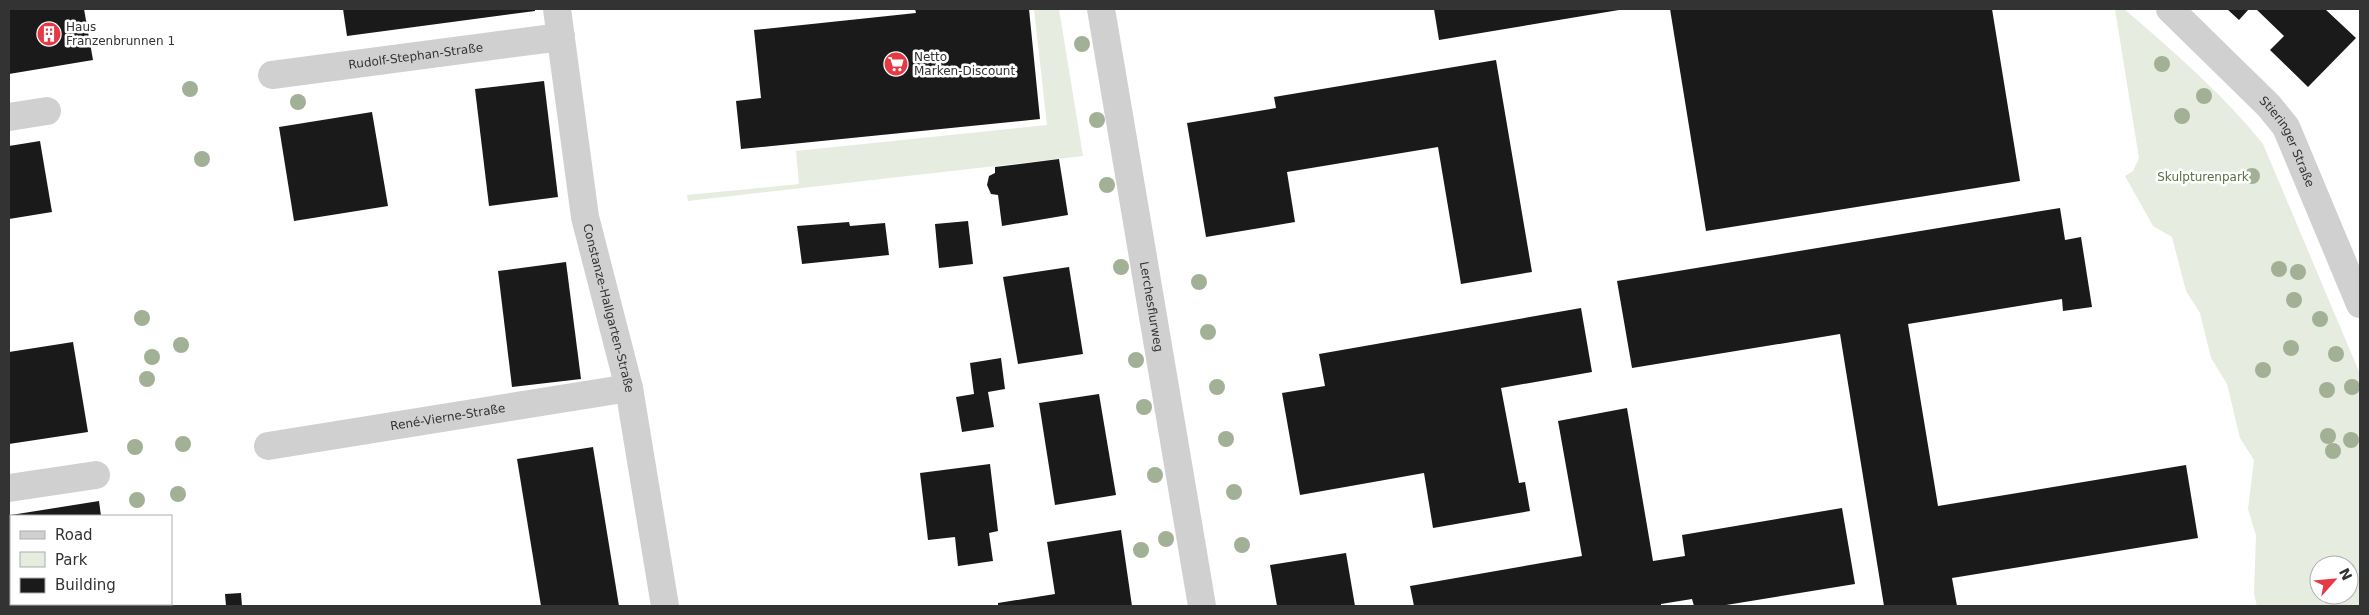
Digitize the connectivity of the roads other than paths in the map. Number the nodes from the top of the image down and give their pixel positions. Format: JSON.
{"nodes":[{"id":1,"x":557,"y":9,"type":"edge"},
{"id":2,"x":1101,"y":9,"type":"edge"},
{"id":3,"x":2170,"y":9,"type":"edge"},
{"id":4,"x":561,"y":37,"type":"junction"},
{"id":5,"x":272,"y":75,"type":"dead end"},
{"id":6,"x":47,"y":111,"type":"dead end"},
{"id":7,"x":9,"y":117,"type":"edge"},
{"id":8,"x":2360,"y":304,"type":"edge"},
{"id":9,"x":629,"y":388,"type":"junction"},
{"id":10,"x":268,"y":446,"type":"dead end"},
{"id":11,"x":96,"y":475,"type":"dead end"},
{"id":12,"x":9,"y":488,"type":"edge"},
{"id":13,"x":664,"y":606,"type":"edge"},
{"id":14,"x":1202,"y":606,"type":"edge"}],
"edges":[{"from":1,"to":4,"type":"street","name":"Constanze-Hallgarten-Straße"},
{"from":2,"to":14,"type":"street","name":"Lerchesflurweg"},
{"from":3,"to":8,"type":"street","name":"Stieringer Straße"},
{"from":4,"to":5,"type":"street","name":"Rudolf-Stephan-Straße"},
{"from":4,"to":9,"type":"street","name":"Constanze-Hallgarten-Straße"},
{"from":6,"to":7,"type":"street"},
{"from":9,"to":10,"type":"street","name":"René-Vierne-Straße"},
{"from":9,"to":13,"type":"street","name":"Constanze-Hallgarten-Straße"},
{"from":11,"to":12,"type":"street"}]}
